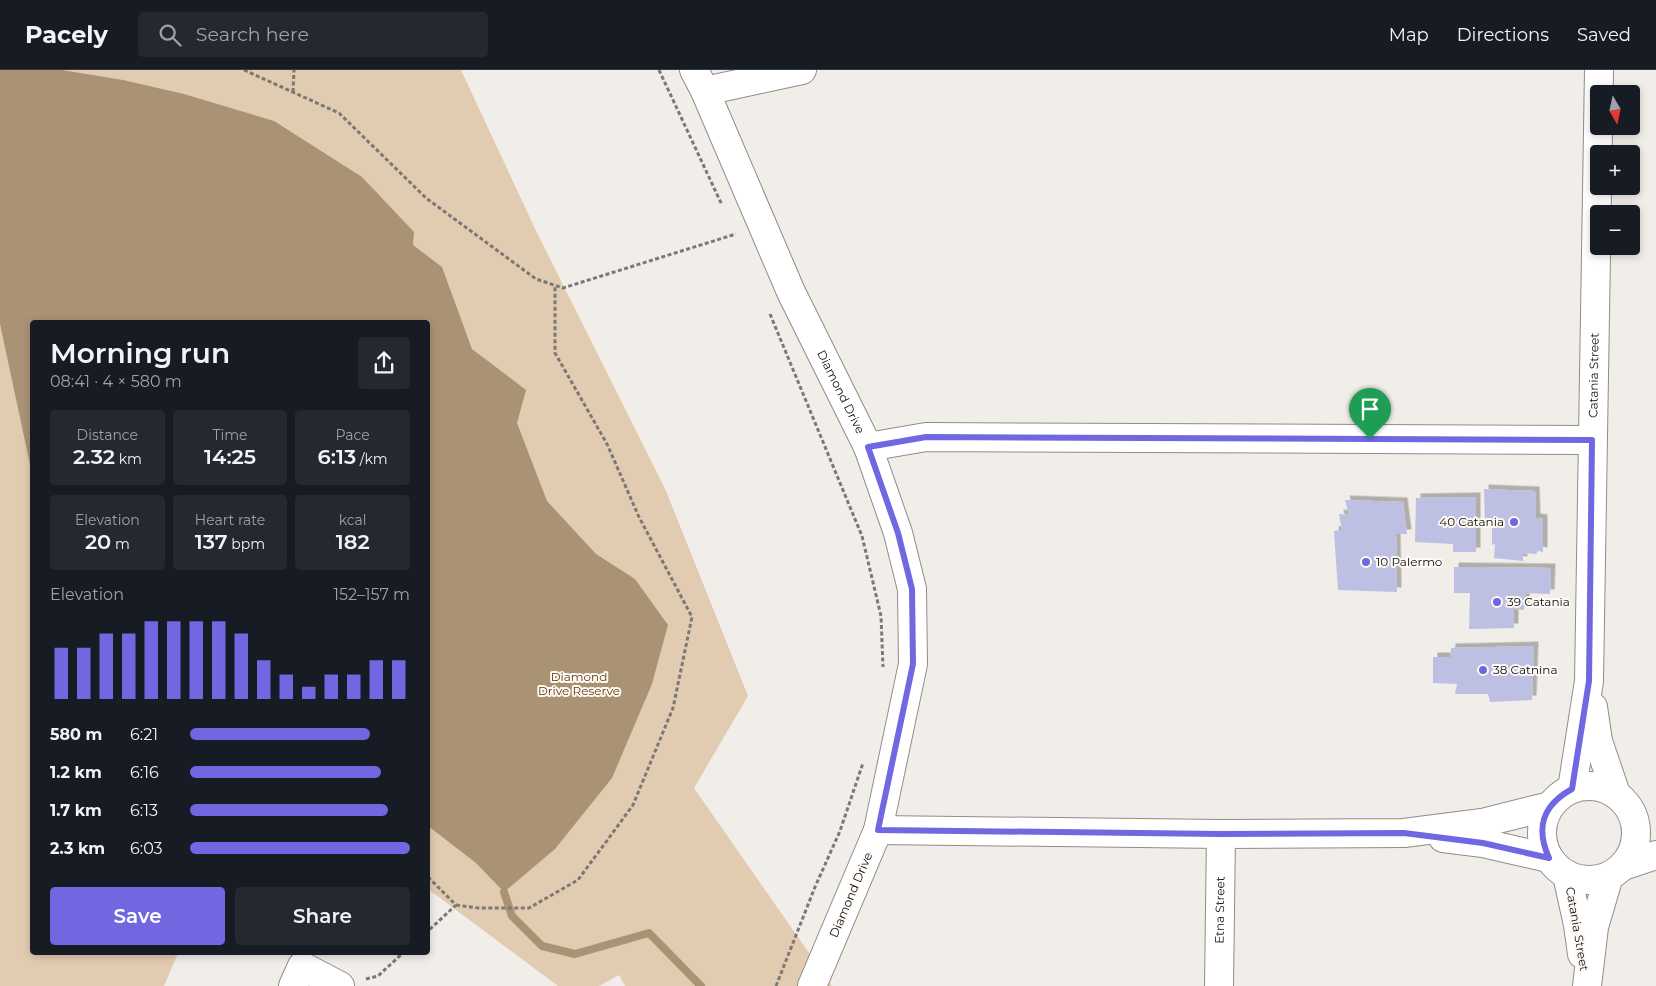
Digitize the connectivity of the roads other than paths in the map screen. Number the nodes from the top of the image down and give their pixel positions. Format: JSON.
{"nodes":[{"id":1,"x":802,"y":70,"type":"edge"},
{"id":2,"x":1599,"y":70,"type":"edge"},
{"id":3,"x":700,"y":80,"type":"edge"},
{"id":4,"x":1592,"y":440,"type":"junction"},
{"id":5,"x":868,"y":447,"type":"junction"},
{"id":6,"x":1589,"y":681,"type":"junction"},
{"id":7,"x":1572,"y":789,"type":"junction"},
{"id":8,"x":1622,"y":799,"type":"junction"},
{"id":9,"x":1550,"y":806,"type":"junction"},
{"id":10,"x":1656,"y":816,"type":"edge"},
{"id":11,"x":878,"y":830,"type":"junction"},
{"id":12,"x":1404,"y":833,"type":"junction"},
{"id":13,"x":1221,"y":834,"type":"junction"},
{"id":14,"x":1656,"y":855,"type":"edge"},
{"id":15,"x":1558,"y":867,"type":"junction"},
{"id":16,"x":1616,"y":871,"type":"junction"},
{"id":17,"x":349,"y":983,"type":"edge"},
{"id":18,"x":1587,"y":985,"type":"edge"},
{"id":19,"x":294,"y":986,"type":"edge"},
{"id":20,"x":812,"y":986,"type":"edge"},
{"id":21,"x":1219,"y":986,"type":"edge"}],
"edges":[{"from":1,"to":3,"type":"street"},
{"from":2,"to":4,"type":"street","name":"Catania Street"},
{"from":3,"to":5,"type":"street","name":"Diamond Drive"},
{"from":4,"to":5,"type":"street"},
{"from":4,"to":6,"type":"street","name":"Catania Street"},
{"from":5,"to":11,"type":"street","name":"Diamond Drive"},
{"from":6,"to":7,"type":"street","name":"Catania Street"},
{"from":6,"to":8,"type":"street","name":"Catania Street"},
{"from":7,"to":8,"type":"street"},
{"from":7,"to":9,"type":"street"},
{"from":8,"to":10,"type":"street"},
{"from":8,"to":16,"type":"street"},
{"from":9,"to":12,"type":"street"},
{"from":9,"to":15,"type":"street"},
{"from":11,"to":13,"type":"street"},
{"from":11,"to":20,"type":"street","name":"Diamond Drive"},
{"from":12,"to":13,"type":"street"},
{"from":12,"to":15,"type":"street"},
{"from":13,"to":21,"type":"street","name":"Etna Street"},
{"from":14,"to":16,"type":"street"},
{"from":15,"to":16,"type":"street"},
{"from":15,"to":18,"type":"street","name":"Catania Street"},
{"from":16,"to":18,"type":"street","name":"Catania Street"},
{"from":17,"to":19,"type":"street"}]}
